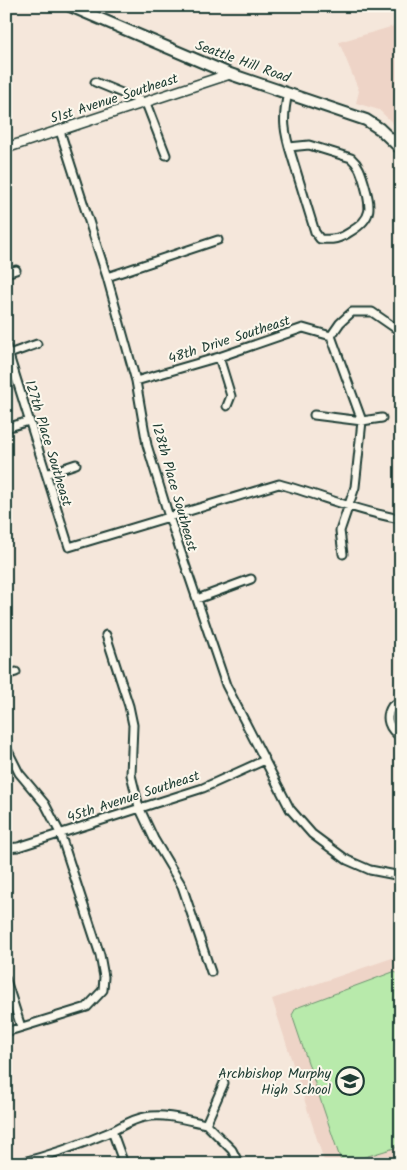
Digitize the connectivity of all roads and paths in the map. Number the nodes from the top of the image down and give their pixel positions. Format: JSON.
{"nodes":[{"id":1,"x":70,"y":6,"type":"edge"},
{"id":2,"x":230,"y":74,"type":"junction"},
{"id":3,"x":95,"y":82,"type":"dead end"},
{"id":4,"x":288,"y":93,"type":"junction"},
{"id":5,"x":146,"y":103,"type":"junction"},
{"id":6,"x":60,"y":131,"type":"junction"},
{"id":7,"x":289,"y":147,"type":"junction"},
{"id":8,"x":6,"y":148,"type":"edge"},
{"id":9,"x":401,"y":149,"type":"edge"},
{"id":10,"x":166,"y":155,"type":"dead end"},
{"id":11,"x":218,"y":240,"type":"dead end"},
{"id":12,"x":16,"y":270,"type":"dead end"},
{"id":13,"x":6,"y":273,"type":"edge"},
{"id":14,"x":107,"y":277,"type":"junction"},
{"id":15,"x":401,"y":332,"type":"edge"},
{"id":16,"x":331,"y":336,"type":"junction"},
{"id":17,"x":37,"y":344,"type":"dead end"},
{"id":18,"x":6,"y":346,"type":"edge"},
{"id":19,"x":9,"y":354,"type":"junction"},
{"id":20,"x":219,"y":357,"type":"junction"},
{"id":21,"x":136,"y":381,"type":"junction"},
{"id":22,"x":227,"y":406,"type":"dead end"},
{"id":23,"x":314,"y":415,"type":"dead end"},
{"id":24,"x":382,"y":418,"type":"dead end"},
{"id":25,"x":362,"y":421,"type":"junction"},
{"id":26,"x":29,"y":422,"type":"junction"},
{"id":27,"x":6,"y":428,"type":"edge"},
{"id":28,"x":76,"y":464,"type":"dead end"},
{"id":29,"x":46,"y":474,"type":"junction"},
{"id":30,"x":349,"y":505,"type":"junction"},
{"id":31,"x":169,"y":517,"type":"junction"},
{"id":32,"x":401,"y":519,"type":"edge"},
{"id":33,"x":343,"y":554,"type":"dead end"},
{"id":34,"x":251,"y":579,"type":"dead end"},
{"id":35,"x":197,"y":599,"type":"junction"},
{"id":36,"x":106,"y":635,"type":"dead end"},
{"id":37,"x":16,"y":672,"type":"dead end"},
{"id":38,"x":6,"y":675,"type":"edge"},
{"id":39,"x":401,"y":701,"type":"edge"},
{"id":40,"x":401,"y":737,"type":"edge"},
{"id":41,"x":6,"y":747,"type":"edge"},
{"id":42,"x":265,"y":760,"type":"junction"},
{"id":43,"x":139,"y":808,"type":"junction"},
{"id":44,"x":60,"y":833,"type":"junction"},
{"id":45,"x":6,"y":848,"type":"edge"},
{"id":46,"x":401,"y":876,"type":"edge"},
{"id":47,"x":211,"y":972,"type":"dead end"},
{"id":48,"x":6,"y":980,"type":"edge"},
{"id":49,"x":21,"y":1027,"type":"junction"},
{"id":50,"x":6,"y":1032,"type":"edge"},
{"id":51,"x":224,"y":1083,"type":"dead end"},
{"id":52,"x":206,"y":1124,"type":"junction"},
{"id":53,"x":112,"y":1131,"type":"junction"},
{"id":54,"x":16,"y":1164,"type":"edge"},
{"id":55,"x":124,"y":1164,"type":"edge"},
{"id":56,"x":239,"y":1164,"type":"edge"}],
"edges":[{"from":1,"to":2,"type":"main road","name":"Seattle Hill Road"},
{"from":2,"to":4,"type":"main road","name":"Seattle Hill Road"},
{"from":2,"to":5,"type":"street","name":"51st Avenue Southeast"},
{"from":3,"to":5,"type":"street"},
{"from":4,"to":7,"type":"street"},
{"from":4,"to":9,"type":"main road","name":"Seattle Hill Road"},
{"from":5,"to":6,"type":"street","name":"51st Avenue Southeast"},
{"from":5,"to":10,"type":"street"},
{"from":6,"to":8,"type":"street","name":"51st Avenue Southeast"},
{"from":6,"to":14,"type":"street","name":"128th Place Southeast"},
{"from":7,"to":7,"type":"street"},
{"from":11,"to":14,"type":"street"},
{"from":12,"to":13,"type":"street"},
{"from":14,"to":21,"type":"street","name":"128th Place Southeast"},
{"from":15,"to":16,"type":"street"},
{"from":16,"to":20,"type":"street","name":"48th Drive Southeast"},
{"from":16,"to":25,"type":"street"},
{"from":17,"to":19,"type":"street"},
{"from":18,"to":19,"type":"street","name":"127th Place Southeast"},
{"from":19,"to":26,"type":"street","name":"127th Place Southeast"},
{"from":20,"to":21,"type":"street","name":"48th Drive Southeast"},
{"from":20,"to":22,"type":"street"},
{"from":21,"to":31,"type":"street","name":"128th Place Southeast"},
{"from":23,"to":25,"type":"street"},
{"from":24,"to":25,"type":"street"},
{"from":25,"to":30,"type":"street"},
{"from":26,"to":27,"type":"street"},
{"from":26,"to":29,"type":"street","name":"127th Place Southeast"},
{"from":28,"to":29,"type":"street"},
{"from":29,"to":31,"type":"street","name":"127th Place Southeast"},
{"from":30,"to":31,"type":"street"},
{"from":30,"to":32,"type":"street"},
{"from":30,"to":33,"type":"street"},
{"from":31,"to":35,"type":"street","name":"128th Place Southeast"},
{"from":34,"to":35,"type":"street"},
{"from":35,"to":42,"type":"street","name":"128th Place Southeast"},
{"from":36,"to":43,"type":"street"},
{"from":37,"to":38,"type":"street"},
{"from":39,"to":40,"type":"street"},
{"from":41,"to":44,"type":"street"},
{"from":42,"to":43,"type":"street","name":"45th Avenue Southeast"},
{"from":42,"to":46,"type":"street","name":"128th Place Southeast"},
{"from":43,"to":44,"type":"street","name":"45th Avenue Southeast"},
{"from":43,"to":47,"type":"street"},
{"from":44,"to":45,"type":"street","name":"45th Avenue Southeast"},
{"from":44,"to":49,"type":"street"},
{"from":48,"to":49,"type":"street"},
{"from":49,"to":50,"type":"street"},
{"from":51,"to":52,"type":"street"},
{"from":52,"to":53,"type":"street"},
{"from":52,"to":56,"type":"street"},
{"from":53,"to":54,"type":"street"},
{"from":53,"to":55,"type":"street"}]}
